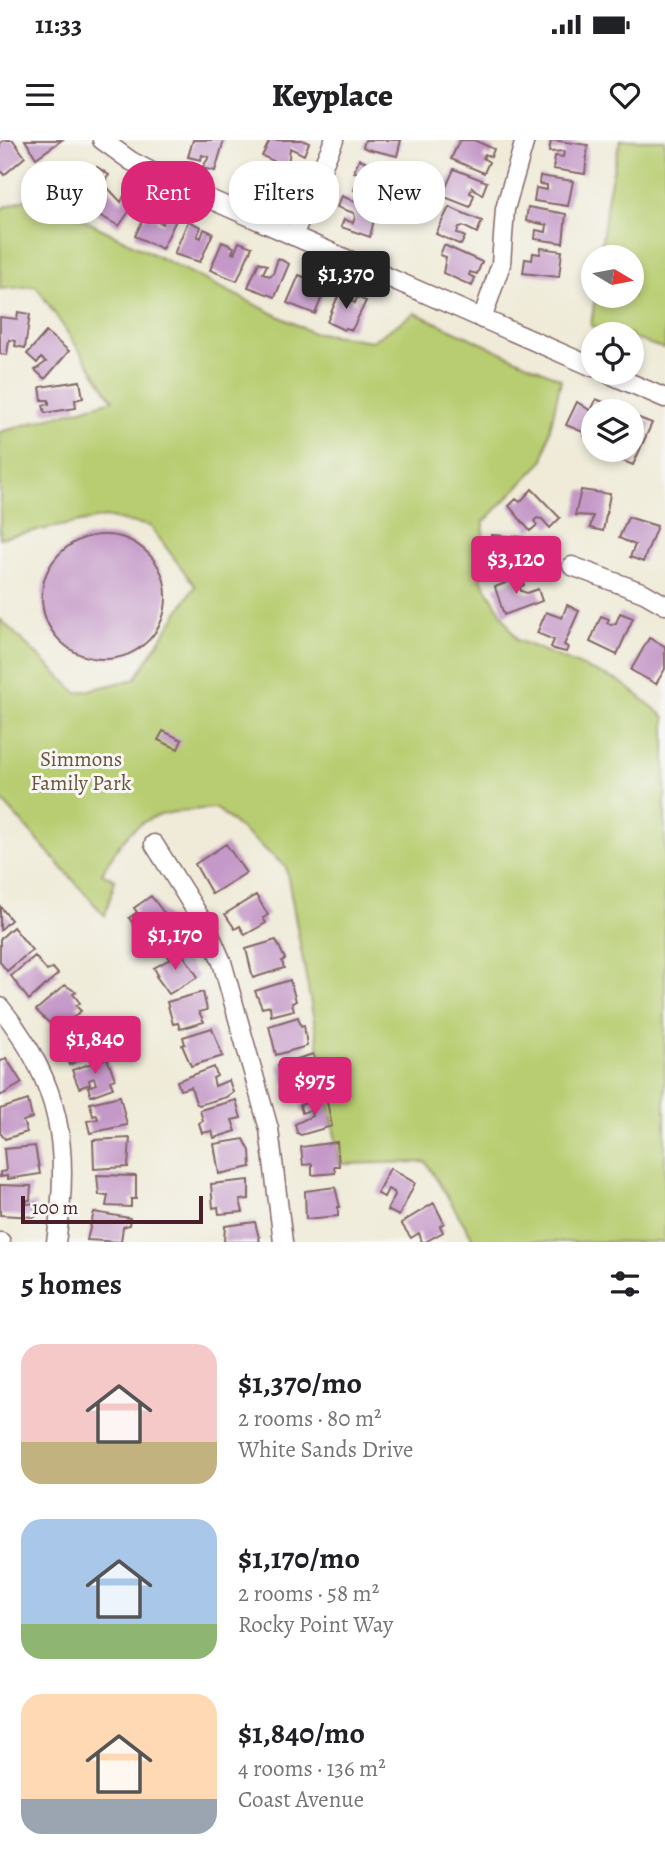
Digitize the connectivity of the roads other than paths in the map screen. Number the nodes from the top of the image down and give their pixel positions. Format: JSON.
{"nodes":[{"id":1,"x":102,"y":140,"type":"edge"},
{"id":2,"x":334,"y":140,"type":"edge"},
{"id":3,"x":525,"y":140,"type":"edge"},
{"id":4,"x":293,"y":236,"type":"junction"},
{"id":5,"x":482,"y":319,"type":"junction"},
{"id":6,"x":581,"y":362,"type":"edge"},
{"id":7,"x":635,"y":385,"type":"edge"},
{"id":8,"x":665,"y":398,"type":"edge"},
{"id":9,"x":572,"y":566,"type":"dead end"},
{"id":10,"x":665,"y":605,"type":"edge"},
{"id":11,"x":154,"y":844,"type":"dead end"},
{"id":12,"x":0,"y":1007,"type":"edge"},
{"id":13,"x":56,"y":1242,"type":"edge"},
{"id":14,"x":283,"y":1242,"type":"edge"}],
"edges":[{"from":1,"to":4,"type":"street"},
{"from":2,"to":4,"type":"street"},
{"from":3,"to":5,"type":"street"},
{"from":4,"to":5,"type":"street"},
{"from":5,"to":6,"type":"street"},
{"from":7,"to":8,"type":"street"},
{"from":9,"to":10,"type":"street"},
{"from":11,"to":14,"type":"street"},
{"from":12,"to":13,"type":"street"}]}
